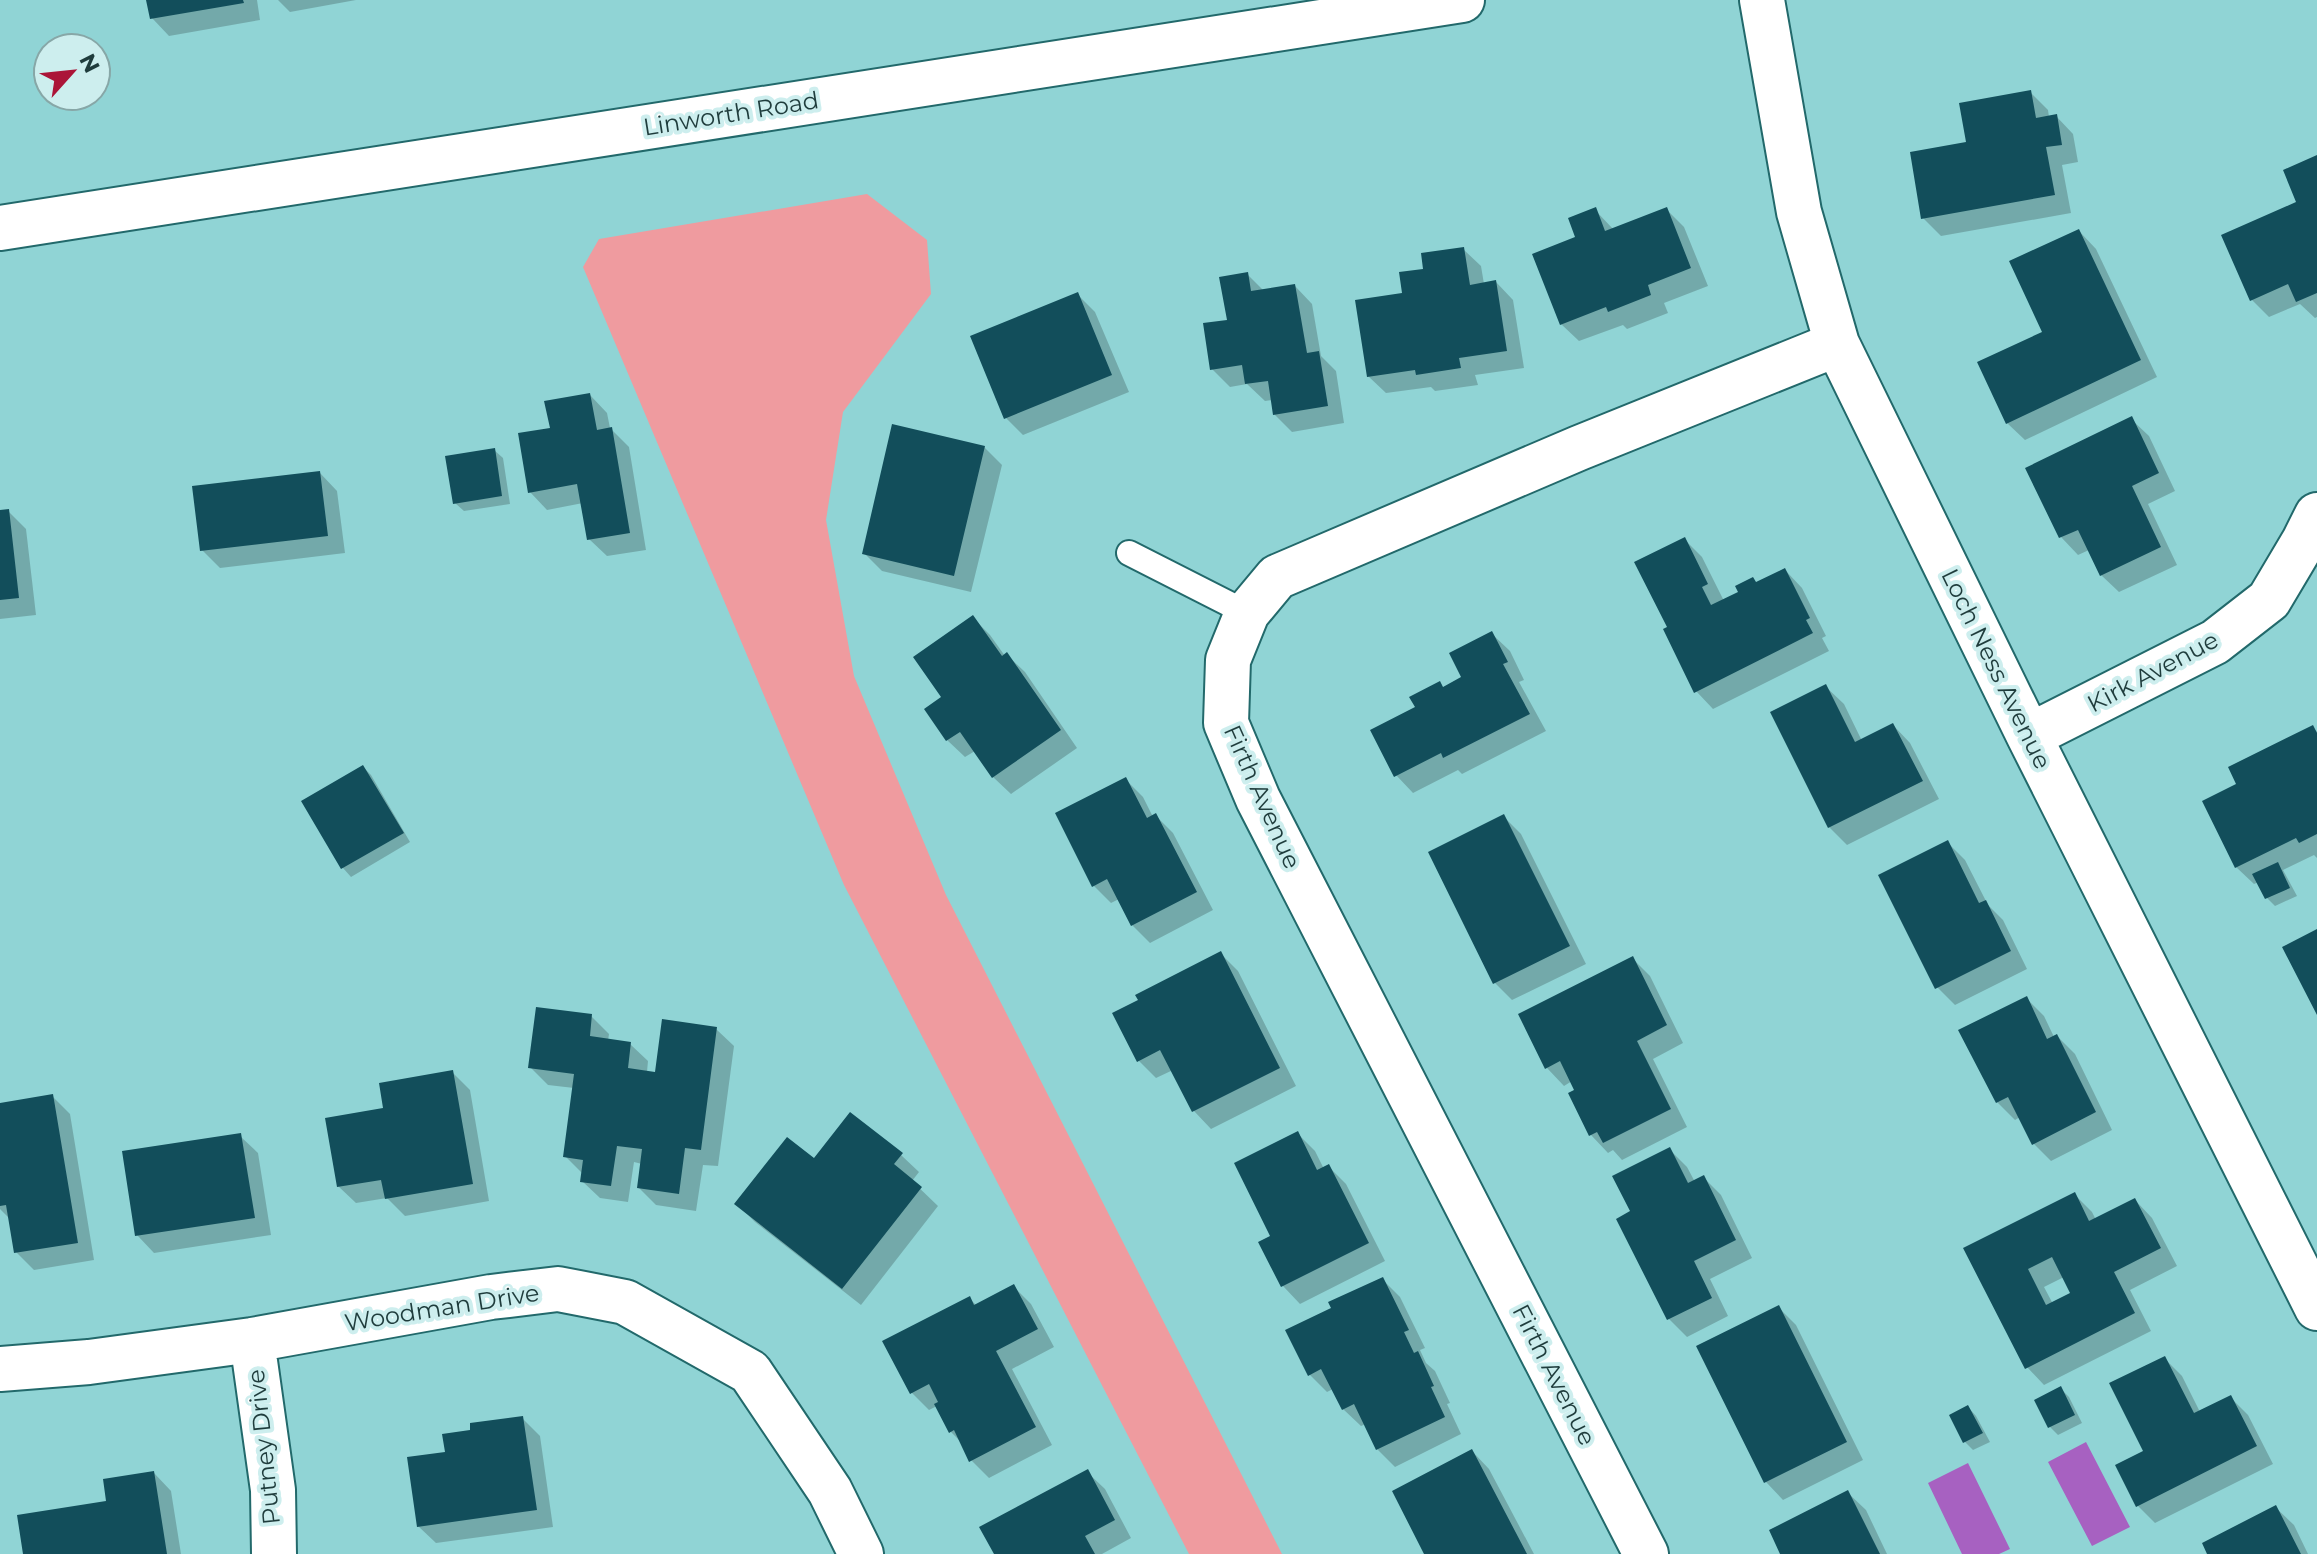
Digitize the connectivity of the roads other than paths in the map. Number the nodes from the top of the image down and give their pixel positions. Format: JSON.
{"nodes":[{"id":1,"x":1462,"y":0,"type":"edge"},
{"id":2,"x":1762,"y":0,"type":"edge"},
{"id":3,"x":0,"y":228,"type":"edge"},
{"id":4,"x":1837,"y":344,"type":"junction"},
{"id":5,"x":2317,"y":515,"type":"edge"},
{"id":6,"x":1129,"y":553,"type":"dead end"},
{"id":7,"x":1247,"y":613,"type":"junction"},
{"id":8,"x":2029,"y":736,"type":"junction"},
{"id":9,"x":2317,"y":1308,"type":"edge"},
{"id":10,"x":252,"y":1340,"type":"junction"},
{"id":11,"x":0,"y":1369,"type":"edge"},
{"id":12,"x":274,"y":1554,"type":"edge"},
{"id":13,"x":861,"y":1554,"type":"edge"},
{"id":14,"x":1646,"y":1554,"type":"edge"}],
"edges":[{"from":1,"to":3,"type":"street","name":"Linworth Road"},
{"from":2,"to":4,"type":"street","name":"Loch Ness Avenue"},
{"from":4,"to":7,"type":"street","name":"Firth Avenue"},
{"from":4,"to":8,"type":"street","name":"Loch Ness Avenue"},
{"from":5,"to":8,"type":"street","name":"Kirk Avenue"},
{"from":6,"to":7,"type":"lane"},
{"from":7,"to":14,"type":"street","name":"Firth Avenue"},
{"from":8,"to":9,"type":"street","name":"Loch Ness Avenue"},
{"from":10,"to":11,"type":"street","name":"Woodman Drive"},
{"from":10,"to":12,"type":"street","name":"Putney Drive"},
{"from":10,"to":13,"type":"street","name":"Woodman Drive"}]}
